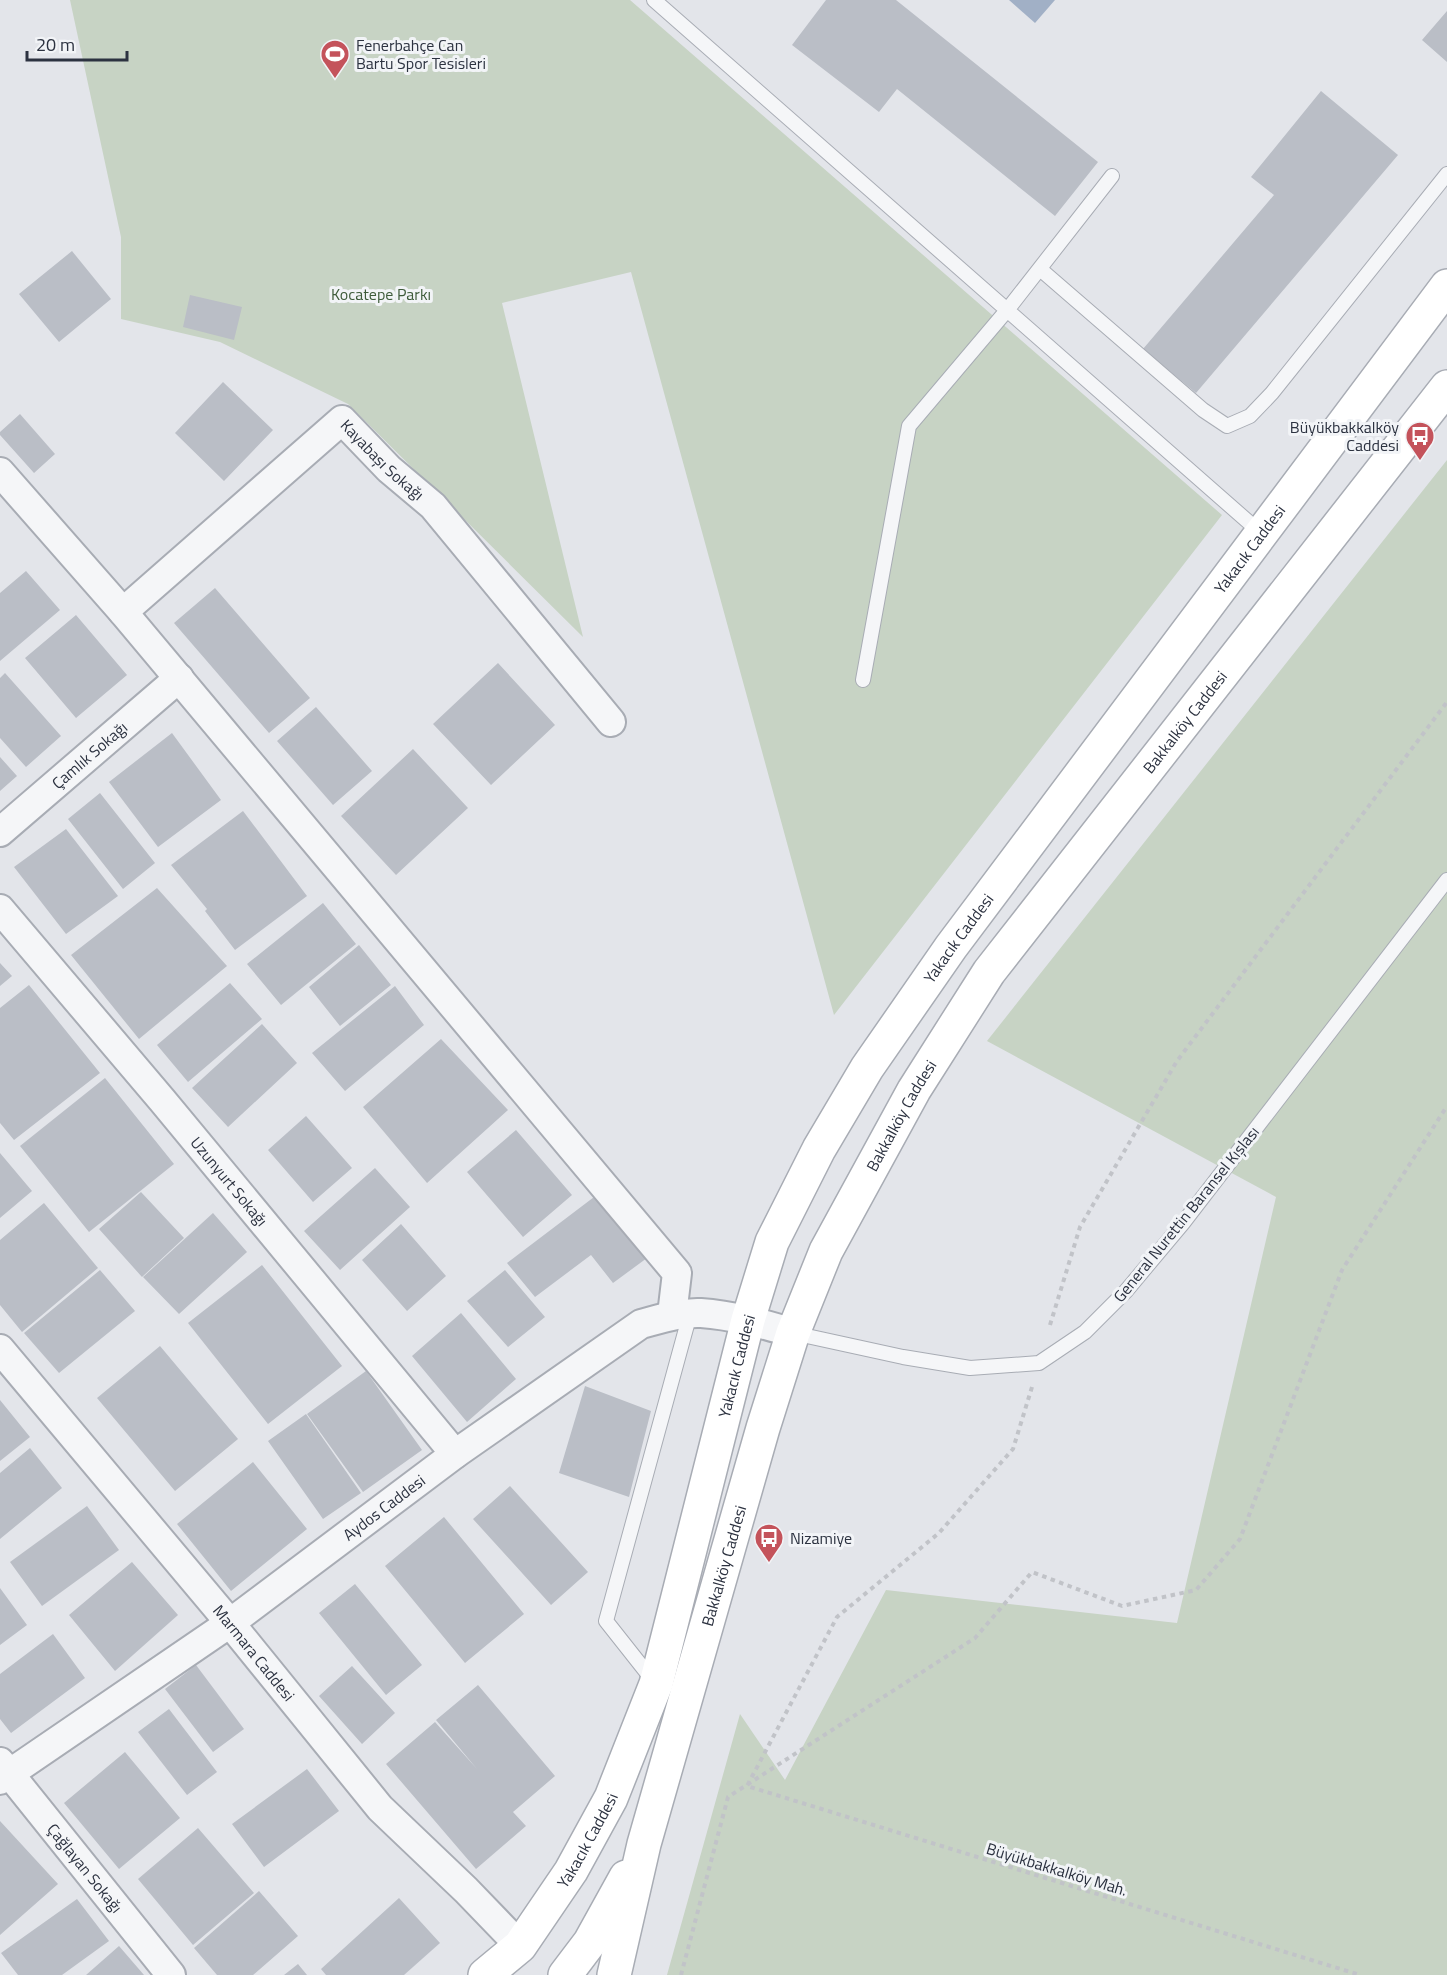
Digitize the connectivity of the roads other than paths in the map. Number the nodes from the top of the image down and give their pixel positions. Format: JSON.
{"nodes":[{"id":1,"x":654,"y":0,"type":"edge"},
{"id":2,"x":1447,"y":174,"type":"edge"},
{"id":3,"x":1112,"y":176,"type":"dead end"},
{"id":4,"x":1040,"y":269,"type":"junction"},
{"id":5,"x":1447,"y":286,"type":"edge"},
{"id":6,"x":1008,"y":309,"type":"junction"},
{"id":7,"x":1447,"y":387,"type":"edge"},
{"id":8,"x":0,"y":472,"type":"edge"},
{"id":9,"x":1261,"y":533,"type":"junction"},
{"id":10,"x":123,"y":612,"type":"junction"},
{"id":11,"x":179,"y":678,"type":"junction"},
{"id":12,"x":863,"y":680,"type":"dead end"},
{"id":13,"x":611,"y":722,"type":"dead end"},
{"id":14,"x":0,"y":832,"type":"edge"},
{"id":15,"x":1447,"y":880,"type":"edge"},
{"id":16,"x":0,"y":909,"type":"edge"},
{"id":17,"x":681,"y":1315,"type":"junction"},
{"id":18,"x":748,"y":1320,"type":"junction"},
{"id":19,"x":793,"y":1333,"type":"junction"},
{"id":20,"x":0,"y":1349,"type":"edge"},
{"id":21,"x":455,"y":1454,"type":"junction"},
{"id":22,"x":230,"y":1623,"type":"junction"},
{"id":23,"x":656,"y":1684,"type":"junction"},
{"id":24,"x":3,"y":1772,"type":"edge"},
{"id":25,"x":644,"y":1844,"type":"junction"},
{"id":26,"x":544,"y":1911,"type":"junction"},
{"id":27,"x":590,"y":1942,"type":"junction"},
{"id":28,"x":516,"y":1960,"type":"edge"},
{"id":29,"x":171,"y":1975,"type":"edge"},
{"id":30,"x":485,"y":1975,"type":"edge"},
{"id":31,"x":565,"y":1975,"type":"edge"},
{"id":32,"x":600,"y":1975,"type":"edge"},
{"id":33,"x":614,"y":1975,"type":"edge"}],
"edges":[{"from":1,"to":6,"type":"lane"},
{"from":2,"to":4,"type":"lane"},
{"from":3,"to":4,"type":"lane"},
{"from":4,"to":6,"type":"lane"},
{"from":5,"to":9,"type":"main road","name":"Yakacık Caddesi"},
{"from":6,"to":9,"type":"lane"},
{"from":6,"to":12,"type":"lane"},
{"from":7,"to":19,"type":"main road","name":"Bakkalköy Caddesi"},
{"from":8,"to":10,"type":"street"},
{"from":9,"to":18,"type":"main road","name":"Yakacık Caddesi"},
{"from":10,"to":11,"type":"street"},
{"from":10,"to":13,"type":"street","name":"Kayabaşı Sokağı"},
{"from":11,"to":14,"type":"street","name":"Çamlık Sokağı"},
{"from":11,"to":17,"type":"street"},
{"from":15,"to":19,"type":"lane","name":"General Nurettin Baransel Kışlası"},
{"from":16,"to":21,"type":"street","name":"Uzunyurt Sokağı"},
{"from":17,"to":18,"type":"street","name":"Aydos Caddesi"},
{"from":17,"to":21,"type":"street","name":"Aydos Caddesi"},
{"from":17,"to":23,"type":"lane"},
{"from":18,"to":19,"type":"street","name":"Aydos Caddesi"},
{"from":18,"to":23,"type":"main road","name":"Yakacık Caddesi"},
{"from":19,"to":25,"type":"main road","name":"Bakkalköy Caddesi"},
{"from":20,"to":22,"type":"street","name":"Marmara Caddesi"},
{"from":21,"to":22,"type":"street","name":"Aydos Caddesi"},
{"from":22,"to":24,"type":"street","name":"Aydos Caddesi"},
{"from":22,"to":28,"type":"street","name":"Marmara Caddesi"},
{"from":23,"to":26,"type":"main road","name":"Yakacık Caddesi"},
{"from":24,"to":29,"type":"street","name":"Çağlayan Sokağı"},
{"from":25,"to":27,"type":"main road"},
{"from":25,"to":33,"type":"main road","name":"Bakkalköy Caddesi"},
{"from":26,"to":27,"type":"main road"},
{"from":26,"to":28,"type":"main road","name":"Yakacık Caddesi"},
{"from":27,"to":31,"type":"main road"},
{"from":27,"to":32,"type":"main road"},
{"from":28,"to":30,"type":"main road","name":"Yakacık Caddesi"}]}
